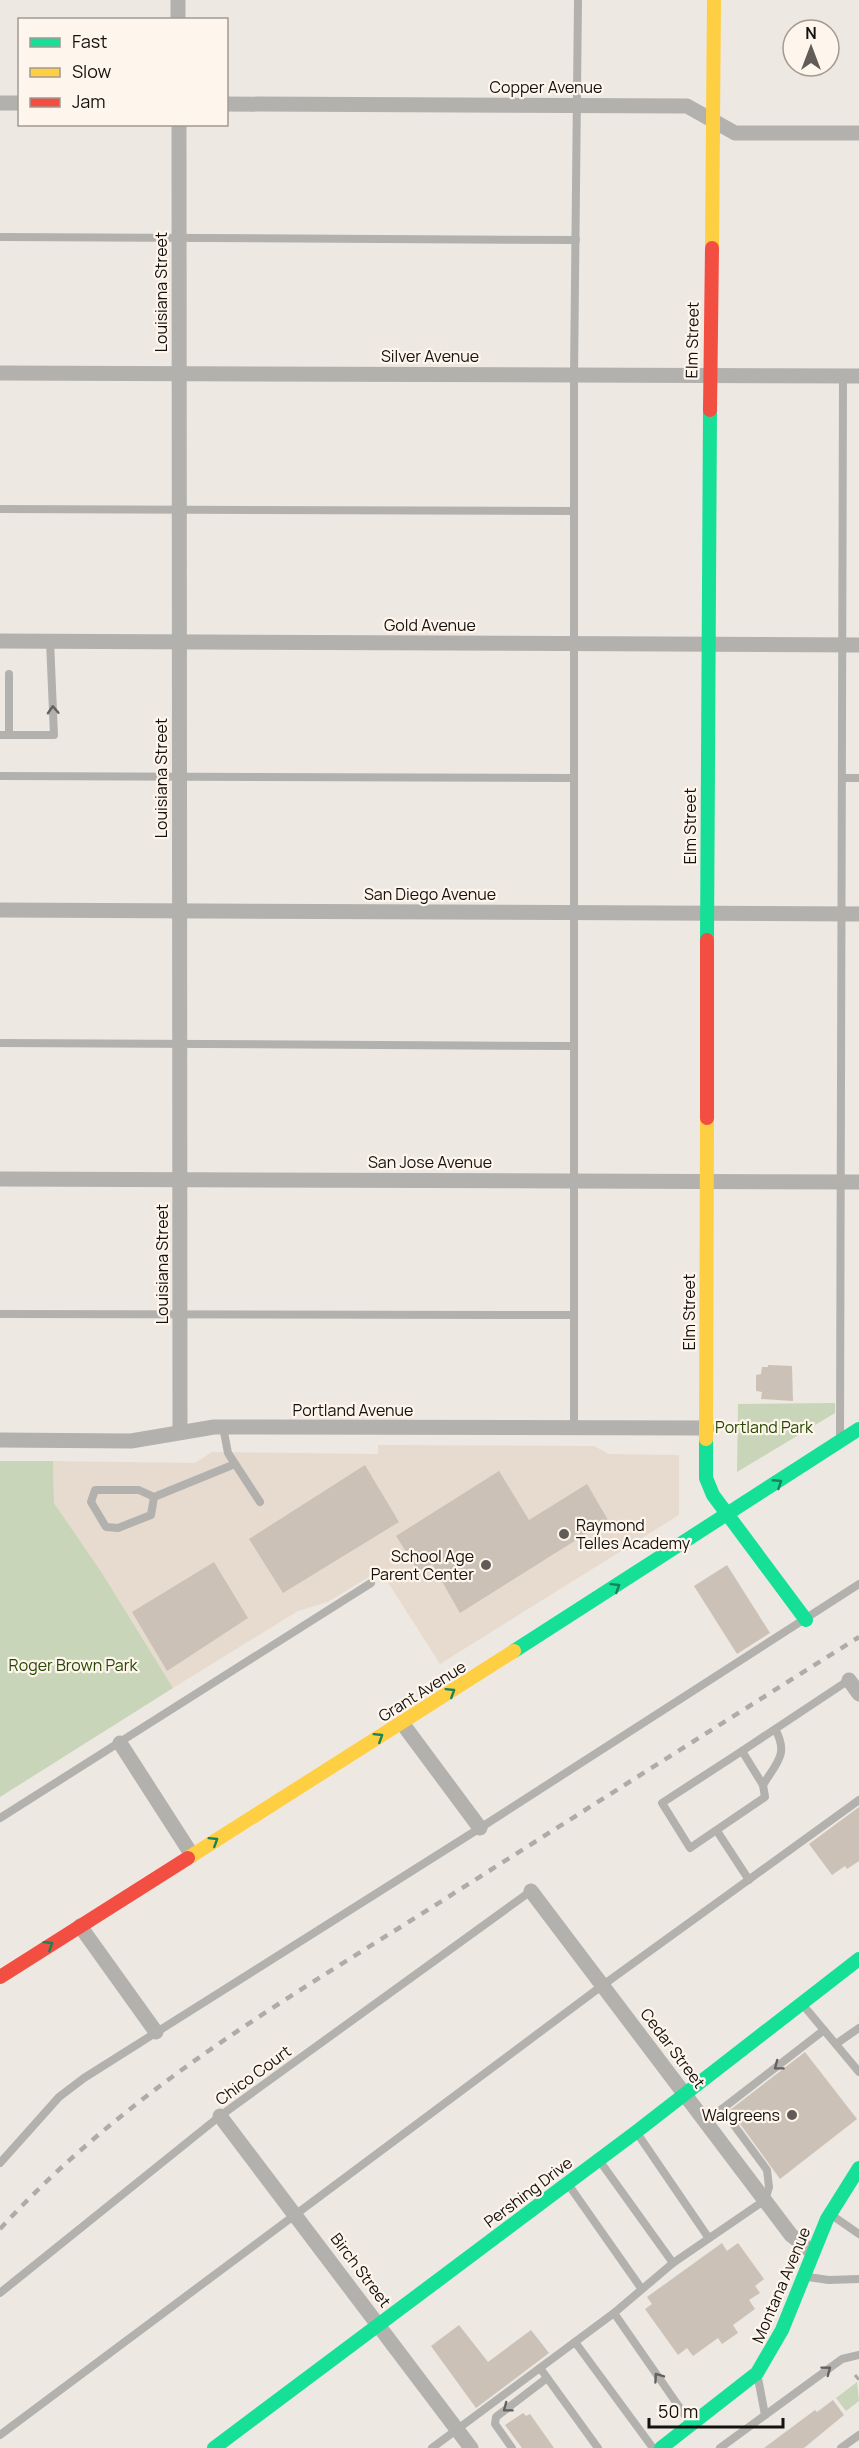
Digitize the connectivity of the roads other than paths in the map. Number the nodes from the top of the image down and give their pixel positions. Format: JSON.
{"nodes":[{"id":1,"x":178,"y":0,"type":"edge"},
{"id":2,"x":578,"y":0,"type":"edge"},
{"id":3,"x":714,"y":0,"type":"edge"},
{"id":4,"x":178,"y":18,"type":"edge"},
{"id":5,"x":0,"y":103,"type":"edge"},
{"id":6,"x":18,"y":103,"type":"edge"},
{"id":7,"x":228,"y":104,"type":"edge"},
{"id":8,"x":578,"y":105,"type":"junction"},
{"id":9,"x":714,"y":121,"type":"junction"},
{"id":10,"x":178,"y":126,"type":"edge"},
{"id":11,"x":859,"y":133,"type":"edge"},
{"id":12,"x":0,"y":237,"type":"edge"},
{"id":13,"x":179,"y":238,"type":"junction"},
{"id":14,"x":576,"y":240,"type":"junction"},
{"id":15,"x":0,"y":373,"type":"edge"},
{"id":16,"x":179,"y":374,"type":"junction"},
{"id":17,"x":574,"y":375,"type":"junction"},
{"id":18,"x":710,"y":375,"type":"junction"},
{"id":19,"x":843,"y":376,"type":"junction"},
{"id":20,"x":859,"y":376,"type":"edge"},
{"id":21,"x":0,"y":509,"type":"edge"},
{"id":22,"x":179,"y":509,"type":"junction"},
{"id":23,"x":574,"y":510,"type":"junction"},
{"id":24,"x":0,"y":641,"type":"edge"},
{"id":25,"x":50,"y":641,"type":"junction"},
{"id":26,"x":179,"y":642,"type":"junction"},
{"id":27,"x":574,"y":644,"type":"junction"},
{"id":28,"x":708,"y":644,"type":"junction"},
{"id":29,"x":842,"y":645,"type":"junction"},
{"id":30,"x":859,"y":645,"type":"edge"},
{"id":31,"x":9,"y":674,"type":"dead end"},
{"id":32,"x":4,"y":735,"type":"edge"},
{"id":33,"x":0,"y":776,"type":"edge"},
{"id":34,"x":179,"y":776,"type":"junction"},
{"id":35,"x":573,"y":778,"type":"junction"},
{"id":36,"x":842,"y":778,"type":"junction"},
{"id":37,"x":859,"y":778,"type":"edge"},
{"id":38,"x":0,"y":910,"type":"edge"},
{"id":39,"x":180,"y":911,"type":"junction"},
{"id":40,"x":573,"y":913,"type":"junction"},
{"id":41,"x":707,"y":913,"type":"junction"},
{"id":42,"x":841,"y":914,"type":"junction"},
{"id":43,"x":859,"y":914,"type":"edge"},
{"id":44,"x":0,"y":1043,"type":"edge"},
{"id":45,"x":180,"y":1044,"type":"junction"},
{"id":46,"x":573,"y":1046,"type":"junction"},
{"id":47,"x":0,"y":1179,"type":"edge"},
{"id":48,"x":180,"y":1180,"type":"junction"},
{"id":49,"x":573,"y":1180,"type":"junction"},
{"id":50,"x":707,"y":1181,"type":"junction"},
{"id":51,"x":841,"y":1182,"type":"junction"},
{"id":52,"x":859,"y":1182,"type":"edge"},
{"id":53,"x":0,"y":1314,"type":"edge"},
{"id":54,"x":180,"y":1314,"type":"junction"},
{"id":55,"x":573,"y":1315,"type":"junction"},
{"id":56,"x":223,"y":1427,"type":"junction"},
{"id":57,"x":574,"y":1428,"type":"junction"},
{"id":58,"x":707,"y":1428,"type":"junction"},
{"id":59,"x":859,"y":1429,"type":"edge"},
{"id":60,"x":180,"y":1431,"type":"junction"},
{"id":61,"x":0,"y":1440,"type":"edge"},
{"id":62,"x":840,"y":1442,"type":"junction"},
{"id":63,"x":235,"y":1464,"type":"junction"},
{"id":64,"x":154,"y":1497,"type":"junction"},
{"id":65,"x":260,"y":1502,"type":"dead end"},
{"id":66,"x":729,"y":1515,"type":"junction"},
{"id":67,"x":371,"y":1583,"type":"dead end"},
{"id":68,"x":859,"y":1584,"type":"edge"},
{"id":69,"x":806,"y":1620,"type":"junction"},
{"id":70,"x":849,"y":1680,"type":"joint"},
{"id":71,"x":859,"y":1694,"type":"edge"},
{"id":72,"x":402,"y":1723,"type":"junction"},
{"id":73,"x":775,"y":1729,"type":"junction"},
{"id":74,"x":120,"y":1743,"type":"junction"},
{"id":75,"x":742,"y":1751,"type":"junction"},
{"id":76,"x":763,"y":1785,"type":"junction"},
{"id":77,"x":859,"y":1800,"type":"edge"},
{"id":78,"x":0,"y":1818,"type":"edge"},
{"id":79,"x":480,"y":1828,"type":"junction"},
{"id":80,"x":717,"y":1831,"type":"junction"},
{"id":81,"x":192,"y":1855,"type":"junction"},
{"id":82,"x":748,"y":1880,"type":"junction"},
{"id":83,"x":531,"y":1891,"type":"joint"},
{"id":84,"x":80,"y":1926,"type":"junction"},
{"id":85,"x":859,"y":1959,"type":"edge"},
{"id":86,"x":0,"y":1977,"type":"edge"},
{"id":87,"x":603,"y":1985,"type":"junction"},
{"id":88,"x":802,"y":2003,"type":"junction"},
{"id":89,"x":859,"y":2028,"type":"edge"},
{"id":90,"x":824,"y":2030,"type":"junction"},
{"id":91,"x":156,"y":2032,"type":"junction"},
{"id":92,"x":836,"y":2044,"type":"junction"},
{"id":93,"x":859,"y":2072,"type":"edge"},
{"id":94,"x":686,"y":2094,"type":"junction"},
{"id":95,"x":722,"y":2109,"type":"junction"},
{"id":96,"x":220,"y":2116,"type":"junction"},
{"id":97,"x":706,"y":2121,"type":"junction"},
{"id":98,"x":636,"y":2132,"type":"junction"},
{"id":99,"x":598,"y":2158,"type":"junction"},
{"id":100,"x":0,"y":2163,"type":"edge"},
{"id":101,"x":859,"y":2168,"type":"edge"},
{"id":102,"x":567,"y":2183,"type":"junction"},
{"id":103,"x":765,"y":2200,"type":"junction"},
{"id":104,"x":296,"y":2213,"type":"junction"},
{"id":105,"x":830,"y":2213,"type":"junction"},
{"id":106,"x":859,"y":2235,"type":"edge"},
{"id":107,"x":708,"y":2238,"type":"junction"},
{"id":108,"x":812,"y":2252,"type":"junction"},
{"id":109,"x":674,"y":2263,"type":"junction"},
{"id":110,"x":803,"y":2276,"type":"junction"},
{"id":111,"x":859,"y":2279,"type":"edge"},
{"id":112,"x":641,"y":2288,"type":"junction"},
{"id":113,"x":0,"y":2293,"type":"edge"},
{"id":114,"x":614,"y":2313,"type":"junction"},
{"id":115,"x":379,"y":2324,"type":"junction"},
{"id":116,"x":574,"y":2342,"type":"junction"},
{"id":117,"x":859,"y":2355,"type":"edge"},
{"id":118,"x":540,"y":2368,"type":"junction"},
{"id":119,"x":757,"y":2373,"type":"junction"},
{"id":120,"x":547,"y":2378,"type":"junction"},
{"id":121,"x":765,"y":2415,"type":"junction"},
{"id":122,"x":692,"y":2425,"type":"junction"},
{"id":123,"x":457,"y":2429,"type":"junction"},
{"id":124,"x":0,"y":2435,"type":"edge"},
{"id":125,"x":859,"y":2435,"type":"edge"},
{"id":126,"x":214,"y":2448,"type":"edge"},
{"id":127,"x":432,"y":2448,"type":"edge"},
{"id":128,"x":471,"y":2448,"type":"edge"},
{"id":129,"x":512,"y":2448,"type":"edge"},
{"id":130,"x":598,"y":2448,"type":"edge"},
{"id":131,"x":653,"y":2448,"type":"edge"},
{"id":132,"x":662,"y":2448,"type":"edge"},
{"id":133,"x":720,"y":2448,"type":"edge"},
{"id":134,"x":842,"y":2448,"type":"edge"}],
"edges":[{"from":1,"to":4,"type":"street"},
{"from":2,"to":8,"type":"lane"},
{"from":3,"to":9,"type":"main road","name":"Elm Street"},
{"from":5,"to":6,"type":"street"},
{"from":7,"to":8,"type":"street","name":"Copper Avenue"},
{"from":8,"to":9,"type":"street","name":"Copper Avenue"},
{"from":8,"to":14,"type":"lane"},
{"from":9,"to":11,"type":"street","name":"Copper Avenue"},
{"from":9,"to":18,"type":"main road","name":"Elm Street"},
{"from":10,"to":13,"type":"street","name":"Louisiana Street"},
{"from":12,"to":13,"type":"lane"},
{"from":13,"to":14,"type":"lane"},
{"from":13,"to":16,"type":"street","name":"Louisiana Street"},
{"from":14,"to":17,"type":"lane"},
{"from":15,"to":16,"type":"street","name":"Silver Avenue"},
{"from":16,"to":17,"type":"street","name":"Silver Avenue"},
{"from":16,"to":22,"type":"street","name":"Louisiana Street"},
{"from":17,"to":18,"type":"street","name":"Silver Avenue"},
{"from":17,"to":23,"type":"lane"},
{"from":18,"to":19,"type":"street","name":"Silver Avenue"},
{"from":18,"to":28,"type":"main road","name":"Elm Street"},
{"from":19,"to":20,"type":"street","name":"Silver Avenue"},
{"from":19,"to":29,"type":"lane"},
{"from":21,"to":22,"type":"lane"},
{"from":22,"to":23,"type":"lane"},
{"from":22,"to":26,"type":"street","name":"Louisiana Street"},
{"from":23,"to":27,"type":"lane"},
{"from":24,"to":25,"type":"street","name":"Gold Avenue"},
{"from":25,"to":26,"type":"street","name":"Gold Avenue"},
{"from":32,"to":25,"type":"lane","one_way":true},
{"from":26,"to":27,"type":"street","name":"Gold Avenue"},
{"from":26,"to":34,"type":"street","name":"Louisiana Street"},
{"from":27,"to":28,"type":"street","name":"Gold Avenue"},
{"from":27,"to":35,"type":"lane"},
{"from":28,"to":29,"type":"street","name":"Gold Avenue"},
{"from":28,"to":41,"type":"main road","name":"Elm Street"},
{"from":29,"to":30,"type":"street","name":"Gold Avenue"},
{"from":29,"to":36,"type":"lane"},
{"from":31,"to":32,"type":"lane"},
{"from":33,"to":34,"type":"lane"},
{"from":34,"to":35,"type":"lane"},
{"from":34,"to":39,"type":"street","name":"Louisiana Street"},
{"from":35,"to":40,"type":"lane"},
{"from":36,"to":37,"type":"lane"},
{"from":36,"to":42,"type":"lane"},
{"from":38,"to":39,"type":"street","name":"San Diego Avenue"},
{"from":39,"to":40,"type":"street","name":"San Diego Avenue"},
{"from":39,"to":45,"type":"street","name":"Louisiana Street"},
{"from":40,"to":41,"type":"street","name":"San Diego Avenue"},
{"from":40,"to":46,"type":"lane"},
{"from":41,"to":42,"type":"street","name":"San Diego Avenue"},
{"from":41,"to":50,"type":"main road","name":"Elm Street"},
{"from":42,"to":43,"type":"street","name":"San Diego Avenue"},
{"from":42,"to":51,"type":"lane"},
{"from":44,"to":45,"type":"lane"},
{"from":45,"to":46,"type":"lane"},
{"from":45,"to":48,"type":"street","name":"Louisiana Street"},
{"from":46,"to":49,"type":"lane"},
{"from":47,"to":48,"type":"street","name":"San Jose Avenue"},
{"from":48,"to":49,"type":"street","name":"San Jose Avenue"},
{"from":48,"to":54,"type":"street","name":"Louisiana Street"},
{"from":49,"to":50,"type":"street","name":"San Jose Avenue"},
{"from":49,"to":55,"type":"lane"},
{"from":50,"to":51,"type":"street","name":"San Jose Avenue"},
{"from":50,"to":58,"type":"main road","name":"Elm Street"},
{"from":51,"to":52,"type":"street","name":"San Jose Avenue"},
{"from":51,"to":62,"type":"lane"},
{"from":53,"to":54,"type":"lane"},
{"from":54,"to":55,"type":"lane"},
{"from":54,"to":60,"type":"street","name":"Louisiana Street"},
{"from":55,"to":57,"type":"lane"},
{"from":56,"to":57,"type":"street","name":"Portland Avenue"},
{"from":56,"to":60,"type":"street","name":"Portland Avenue"},
{"from":56,"to":63,"type":"lane"},
{"from":57,"to":58,"type":"street","name":"Portland Avenue"},
{"from":58,"to":66,"type":"main road","name":"Elm Street"},
{"from":59,"to":62,"type":"main road","name":"Grant Avenue"},
{"from":60,"to":61,"type":"street","name":"Portland Avenue"},
{"from":66,"to":62,"type":"main road","name":"Grant Avenue","one_way":true},
{"from":63,"to":64,"type":"lane"},
{"from":63,"to":65,"type":"lane"},
{"from":64,"to":64,"type":"lane"},
{"from":66,"to":69,"type":"main road","name":"Elm Street"},
{"from":72,"to":66,"type":"main road","name":"Grant Avenue","one_way":true},
{"from":67,"to":74,"type":"lane"},
{"from":68,"to":69,"type":"lane"},
{"from":69,"to":79,"type":"lane"},
{"from":70,"to":71,"type":"street"},
{"from":70,"to":73,"type":"lane"},
{"from":72,"to":79,"type":"street"},
{"from":81,"to":72,"type":"main road","name":"Grant Avenue","one_way":true},
{"from":73,"to":75,"type":"lane"},
{"from":73,"to":76,"type":"lane"},
{"from":74,"to":78,"type":"lane"},
{"from":74,"to":81,"type":"street"},
{"from":75,"to":76,"type":"lane"},
{"from":75,"to":80,"type":"lane"},
{"from":76,"to":80,"type":"lane"},
{"from":77,"to":82,"type":"lane"},
{"from":79,"to":91,"type":"lane"},
{"from":80,"to":82,"type":"lane"},
{"from":81,"to":84,"type":"main road","name":"Grant Avenue"},
{"from":82,"to":87,"type":"lane"},
{"from":83,"to":87,"type":"street","name":"Cedar Street"},
{"from":83,"to":96,"type":"lane","name":"Chico Court"},
{"from":86,"to":84,"type":"main road","name":"Grant Avenue","one_way":true},
{"from":84,"to":91,"type":"street"},
{"from":85,"to":88,"type":"main road","name":"Pershing Drive"},
{"from":87,"to":94,"type":"street","name":"Cedar Street"},
{"from":87,"to":104,"type":"lane"},
{"from":88,"to":90,"type":"lane"},
{"from":88,"to":94,"type":"main road","name":"Pershing Drive"},
{"from":89,"to":92,"type":"lane"},
{"from":90,"to":92,"type":"lane"},
{"from":90,"to":95,"type":"lane","one_way":true},
{"from":91,"to":100,"type":"lane"},
{"from":92,"to":93,"type":"lane"},
{"from":94,"to":97,"type":"street","name":"Cedar Street"},
{"from":94,"to":98,"type":"main road","name":"Pershing Drive"},
{"from":95,"to":97,"type":"lane"},
{"from":95,"to":103,"type":"lane"},
{"from":96,"to":104,"type":"street","name":"Birch Street"},
{"from":96,"to":113,"type":"lane","name":"Chico Court"},
{"from":97,"to":103,"type":"street","name":"Cedar Street"},
{"from":98,"to":99,"type":"main road","name":"Pershing Drive"},
{"from":98,"to":107,"type":"lane"},
{"from":99,"to":102,"type":"main road","name":"Pershing Drive"},
{"from":99,"to":109,"type":"lane"},
{"from":101,"to":105,"type":"main road","name":"Montana Avenue"},
{"from":102,"to":112,"type":"lane"},
{"from":102,"to":115,"type":"main road","name":"Pershing Drive"},
{"from":103,"to":107,"type":"lane"},
{"from":103,"to":108,"type":"street","name":"Cedar Street"},
{"from":104,"to":115,"type":"street","name":"Birch Street"},
{"from":104,"to":124,"type":"lane"},
{"from":105,"to":106,"type":"lane"},
{"from":105,"to":108,"type":"main road","name":"Montana Avenue"},
{"from":107,"to":109,"type":"lane"},
{"from":108,"to":110,"type":"main road","name":"Montana Avenue"},
{"from":109,"to":112,"type":"lane"},
{"from":110,"to":111,"type":"lane"},
{"from":110,"to":119,"type":"main road","name":"Montana Avenue"},
{"from":112,"to":114,"type":"lane"},
{"from":114,"to":116,"type":"lane"},
{"from":122,"to":114,"type":"lane","one_way":true},
{"from":115,"to":123,"type":"street","name":"Birch Street"},
{"from":115,"to":126,"type":"main road","name":"Pershing Drive"},
{"from":116,"to":118,"type":"lane"},
{"from":116,"to":131,"type":"lane"},
{"from":121,"to":117,"type":"lane","one_way":true},
{"from":118,"to":120,"type":"lane"},
{"from":118,"to":123,"type":"lane"},
{"from":119,"to":121,"type":"lane"},
{"from":119,"to":122,"type":"main road","name":"Montana Avenue"},
{"from":120,"to":129,"type":"lane","one_way":true},
{"from":120,"to":130,"type":"lane"},
{"from":121,"to":133,"type":"lane"},
{"from":122,"to":132,"type":"main road","name":"Montana Avenue"},
{"from":123,"to":127,"type":"lane"},
{"from":123,"to":128,"type":"street","name":"Birch Street"},
{"from":125,"to":134,"type":"lane"}]}
